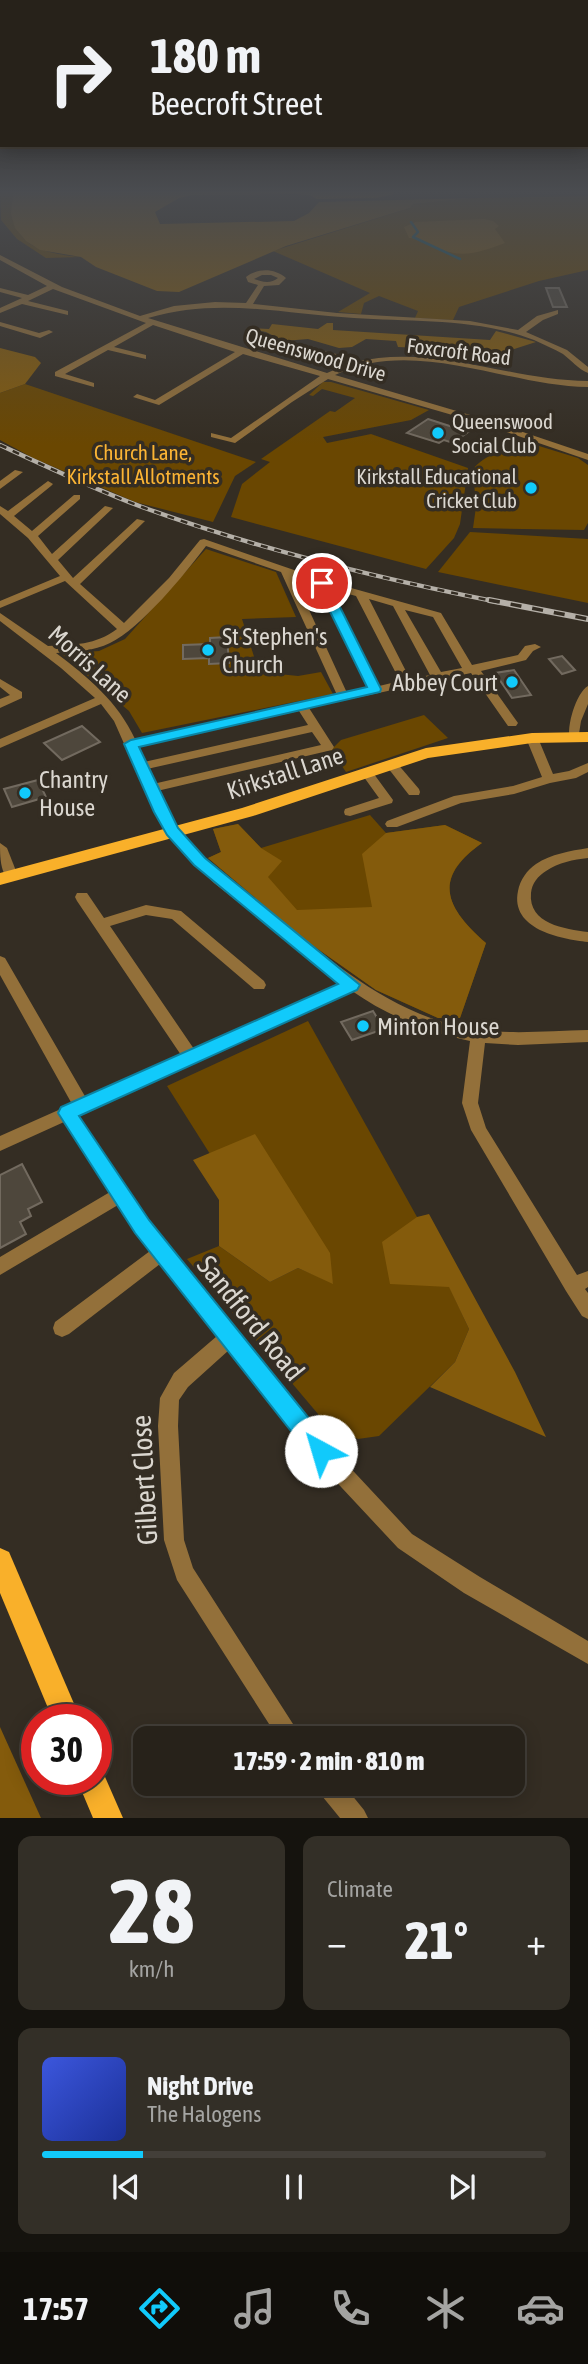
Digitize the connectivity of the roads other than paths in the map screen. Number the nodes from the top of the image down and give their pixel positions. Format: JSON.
{"nodes":[{"id":1,"x":37,"y":276,"type":"edge"},
{"id":2,"x":262,"y":284,"type":"dead end"},
{"id":3,"x":55,"y":285,"type":"junction"},
{"id":4,"x":4,"y":290,"type":"dead end"},
{"id":5,"x":25,"y":299,"type":"junction"},
{"id":6,"x":249,"y":305,"type":"junction"},
{"id":7,"x":0,"y":311,"type":"edge"},
{"id":8,"x":555,"y":312,"type":"dead end"},
{"id":9,"x":65,"y":313,"type":"dead end"},
{"id":10,"x":141,"y":318,"type":"junction"},
{"id":11,"x":152,"y":322,"type":"junction"},
{"id":12,"x":0,"y":324,"type":"edge"},
{"id":13,"x":186,"y":326,"type":"dead end"},
{"id":14,"x":35,"y":327,"type":"dead end"},
{"id":15,"x":26,"y":332,"type":"junction"},
{"id":16,"x":49,"y":332,"type":"dead end"},
{"id":17,"x":520,"y":333,"type":"junction"},
{"id":18,"x":199,"y":338,"type":"junction"},
{"id":19,"x":107,"y":347,"type":"junction"},
{"id":20,"x":298,"y":347,"type":"dead end"},
{"id":21,"x":242,"y":351,"type":"junction"},
{"id":22,"x":143,"y":357,"type":"dead end"},
{"id":23,"x":588,"y":359,"type":"edge"},
{"id":24,"x":578,"y":361,"type":"junction"},
{"id":25,"x":354,"y":365,"type":"junction"},
{"id":26,"x":588,"y":371,"type":"edge"},
{"id":27,"x":328,"y":376,"type":"junction"},
{"id":28,"x":542,"y":380,"type":"junction"},
{"id":29,"x":588,"y":384,"type":"edge"},
{"id":30,"x":91,"y":385,"type":"dead end"},
{"id":31,"x":534,"y":391,"type":"dead end"},
{"id":32,"x":137,"y":397,"type":"dead end"},
{"id":33,"x":214,"y":435,"type":"dead end"},
{"id":34,"x":588,"y":457,"type":"edge"},
{"id":35,"x":18,"y":472,"type":"dead end"},
{"id":36,"x":48,"y":484,"type":"dead end"},
{"id":37,"x":0,"y":486,"type":"edge"},
{"id":38,"x":77,"y":497,"type":"dead end"},
{"id":39,"x":108,"y":509,"type":"dead end"},
{"id":40,"x":4,"y":513,"type":"edge"},
{"id":41,"x":141,"y":521,"type":"dead end"},
{"id":42,"x":32,"y":536,"type":"junction"},
{"id":43,"x":52,"y":560,"type":"junction"},
{"id":44,"x":286,"y":571,"type":"junction"},
{"id":45,"x":70,"y":580,"type":"junction"},
{"id":46,"x":322,"y":583,"type":"junction"},
{"id":47,"x":360,"y":593,"type":"junction"},
{"id":48,"x":397,"y":604,"type":"junction"},
{"id":49,"x":0,"y":606,"type":"edge"},
{"id":50,"x":0,"y":616,"type":"edge"},
{"id":51,"x":124,"y":629,"type":"junction"},
{"id":52,"x":535,"y":647,"type":"dead end"},
{"id":53,"x":43,"y":650,"type":"junction"},
{"id":54,"x":475,"y":668,"type":"junction"},
{"id":55,"x":438,"y":676,"type":"junction"},
{"id":56,"x":0,"y":682,"type":"edge"},
{"id":57,"x":406,"y":682,"type":"junction"},
{"id":58,"x":375,"y":689,"type":"junction"},
{"id":59,"x":588,"y":691,"type":"edge"},
{"id":60,"x":343,"y":696,"type":"junction"},
{"id":61,"x":102,"y":699,"type":"junction"},
{"id":62,"x":0,"y":704,"type":"edge"},
{"id":63,"x":302,"y":706,"type":"junction"},
{"id":64,"x":512,"y":723,"type":"dead end"},
{"id":65,"x":317,"y":727,"type":"junction"},
{"id":66,"x":581,"y":737,"type":"edge"},
{"id":67,"x":532,"y":738,"type":"junction"},
{"id":68,"x":0,"y":744,"type":"edge"},
{"id":69,"x":131,"y":744,"type":"junction"},
{"id":70,"x":392,"y":765,"type":"junction"},
{"id":71,"x":588,"y":767,"type":"edge"},
{"id":72,"x":140,"y":768,"type":"junction"},
{"id":73,"x":367,"y":773,"type":"junction"},
{"id":74,"x":549,"y":779,"type":"junction"},
{"id":75,"x":149,"y":789,"type":"junction"},
{"id":76,"x":414,"y":792,"type":"dead end"},
{"id":77,"x":350,"y":812,"type":"dead end"},
{"id":78,"x":392,"y":824,"type":"dead end"},
{"id":79,"x":173,"y":831,"type":"junction"},
{"id":80,"x":0,"y":848,"type":"edge"},
{"id":81,"x":588,"y":853,"type":"edge"},
{"id":82,"x":5,"y":877,"type":"edge"},
{"id":83,"x":82,"y":897,"type":"dead end"},
{"id":84,"x":100,"y":924,"type":"junction"},
{"id":85,"x":588,"y":937,"type":"edge"},
{"id":86,"x":0,"y":962,"type":"edge"},
{"id":87,"x":259,"y":985,"type":"dead end"},
{"id":88,"x":351,"y":985,"type":"junction"},
{"id":89,"x":478,"y":1036,"type":"junction"},
{"id":90,"x":588,"y":1036,"type":"edge"},
{"id":91,"x":191,"y":1057,"type":"junction"},
{"id":92,"x":74,"y":1110,"type":"junction"},
{"id":93,"x":0,"y":1144,"type":"edge"},
{"id":94,"x":120,"y":1195,"type":"junction"},
{"id":95,"x":162,"y":1252,"type":"junction"},
{"id":96,"x":0,"y":1267,"type":"edge"},
{"id":97,"x":580,"y":1282,"type":"edge"},
{"id":98,"x":588,"y":1310,"type":"edge"},
{"id":99,"x":62,"y":1328,"type":"dead end"},
{"id":100,"x":230,"y":1337,"type":"junction"},
{"id":101,"x":0,"y":1561,"type":"edge"},
{"id":102,"x":588,"y":1653,"type":"edge"},
{"id":103,"x":60,"y":1704,"type":"edge"},
{"id":104,"x":283,"y":1726,"type":"edge"},
{"id":105,"x":98,"y":1795,"type":"edge"},
{"id":106,"x":336,"y":1796,"type":"edge"},
{"id":107,"x":351,"y":1816,"type":"edge"},
{"id":108,"x":108,"y":1818,"type":"edge"}],
"edges":[{"from":1,"to":3,"type":"street","name":"Queenswood Drive"},
{"from":2,"to":6,"type":"street"},
{"from":3,"to":5,"type":"street"},
{"from":3,"to":10,"type":"street","name":"Queenswood Drive"},
{"from":4,"to":5,"type":"street"},
{"from":5,"to":7,"type":"street"},
{"from":5,"to":9,"type":"street"},
{"from":6,"to":10,"type":"street"},
{"from":6,"to":17,"type":"street"},
{"from":8,"to":17,"type":"street"},
{"from":10,"to":11,"type":"street","name":"Queenswood Drive"},
{"from":11,"to":18,"type":"street","name":"Queenswood Drive"},
{"from":11,"to":19,"type":"street"},
{"from":12,"to":15,"type":"street"},
{"from":13,"to":18,"type":"street"},
{"from":14,"to":15,"type":"street"},
{"from":15,"to":16,"type":"street"},
{"from":17,"to":24,"type":"street"},
{"from":18,"to":21,"type":"street","name":"Queenswood Drive"},
{"from":19,"to":22,"type":"street"},
{"from":19,"to":30,"type":"street"},
{"from":20,"to":25,"type":"street"},
{"from":21,"to":27,"type":"street","name":"Queenswood Drive"},
{"from":21,"to":32,"type":"street"},
{"from":23,"to":24,"type":"street"},
{"from":24,"to":26,"type":"street"},
{"from":25,"to":27,"type":"street","name":"Foxcroft Road"},
{"from":25,"to":28,"type":"street","name":"Foxcroft Road"},
{"from":27,"to":33,"type":"street","name":"Foxcroft Road"},
{"from":27,"to":34,"type":"street","name":"Queenswood Drive"},
{"from":28,"to":29,"type":"street","name":"Foxcroft Road"},
{"from":28,"to":31,"type":"street"},
{"from":35,"to":37,"type":"street"},
{"from":36,"to":40,"type":"street"},
{"from":38,"to":42,"type":"street"},
{"from":39,"to":43,"type":"street"},
{"from":40,"to":42,"type":"street"},
{"from":41,"to":45,"type":"street"},
{"from":42,"to":43,"type":"street"},
{"from":43,"to":45,"type":"street"},
{"from":44,"to":46,"type":"street"},
{"from":44,"to":51,"type":"street"},
{"from":44,"to":60,"type":"street"},
{"from":45,"to":49,"type":"street"},
{"from":45,"to":51,"type":"street"},
{"from":46,"to":47,"type":"street"},
{"from":46,"to":58,"type":"street"},
{"from":47,"to":48,"type":"street"},
{"from":47,"to":57,"type":"street"},
{"from":48,"to":54,"type":"street"},
{"from":48,"to":55,"type":"street"},
{"from":50,"to":53,"type":"street","name":"Morris Lane"},
{"from":51,"to":53,"type":"street"},
{"from":52,"to":54,"type":"street"},
{"from":53,"to":61,"type":"street","name":"Morris Lane"},
{"from":54,"to":55,"type":"street"},
{"from":54,"to":64,"type":"street"},
{"from":55,"to":57,"type":"street"},
{"from":56,"to":62,"type":"street"},
{"from":57,"to":58,"type":"street"},
{"from":58,"to":60,"type":"street"},
{"from":59,"to":66,"type":"street"},
{"from":60,"to":63,"type":"street"},
{"from":61,"to":68,"type":"street"},
{"from":61,"to":69,"type":"street","name":"Morris Lane"},
{"from":63,"to":65,"type":"street"},
{"from":63,"to":69,"type":"street"},
{"from":65,"to":72,"type":"street"},
{"from":65,"to":75,"type":"street"},
{"from":66,"to":67,"type":"main road","name":"Kirkstall Lane"},
{"from":67,"to":70,"type":"main road","name":"Kirkstall Lane"},
{"from":67,"to":74,"type":"street"},
{"from":69,"to":72,"type":"street","name":"Morris Lane"},
{"from":70,"to":73,"type":"main road","name":"Kirkstall Lane"},
{"from":70,"to":76,"type":"street"},
{"from":71,"to":74,"type":"street"},
{"from":72,"to":75,"type":"street","name":"Morris Lane"},
{"from":73,"to":77,"type":"street"},
{"from":73,"to":79,"type":"main road","name":"Kirkstall Lane"},
{"from":74,"to":78,"type":"street"},
{"from":75,"to":79,"type":"street","name":"Morris Lane"},
{"from":79,"to":82,"type":"main road","name":"Kirkstall Lane"},
{"from":79,"to":88,"type":"street","name":"Morris Lane"},
{"from":80,"to":82,"type":"street"},
{"from":81,"to":85,"type":"street"},
{"from":83,"to":84,"type":"street"},
{"from":84,"to":87,"type":"street"},
{"from":84,"to":91,"type":"street"},
{"from":86,"to":92,"type":"street","name":"Sandford Road"},
{"from":88,"to":89,"type":"street","name":"Morris Lane"},
{"from":88,"to":91,"type":"street"},
{"from":89,"to":90,"type":"street","name":"Morris Lane"},
{"from":89,"to":97,"type":"street"},
{"from":91,"to":92,"type":"street"},
{"from":92,"to":93,"type":"street"},
{"from":92,"to":94,"type":"street","name":"Sandford Road"},
{"from":94,"to":95,"type":"street","name":"Sandford Road"},
{"from":94,"to":96,"type":"street"},
{"from":95,"to":99,"type":"street"},
{"from":95,"to":100,"type":"street","name":"Sandford Road"},
{"from":97,"to":98,"type":"street"},
{"from":100,"to":102,"type":"street","name":"Sandford Road"},
{"from":100,"to":104,"type":"street","name":"Gilbert Close"},
{"from":101,"to":103,"type":"main road"},
{"from":105,"to":108,"type":"main road"},
{"from":106,"to":107,"type":"street"}]}
